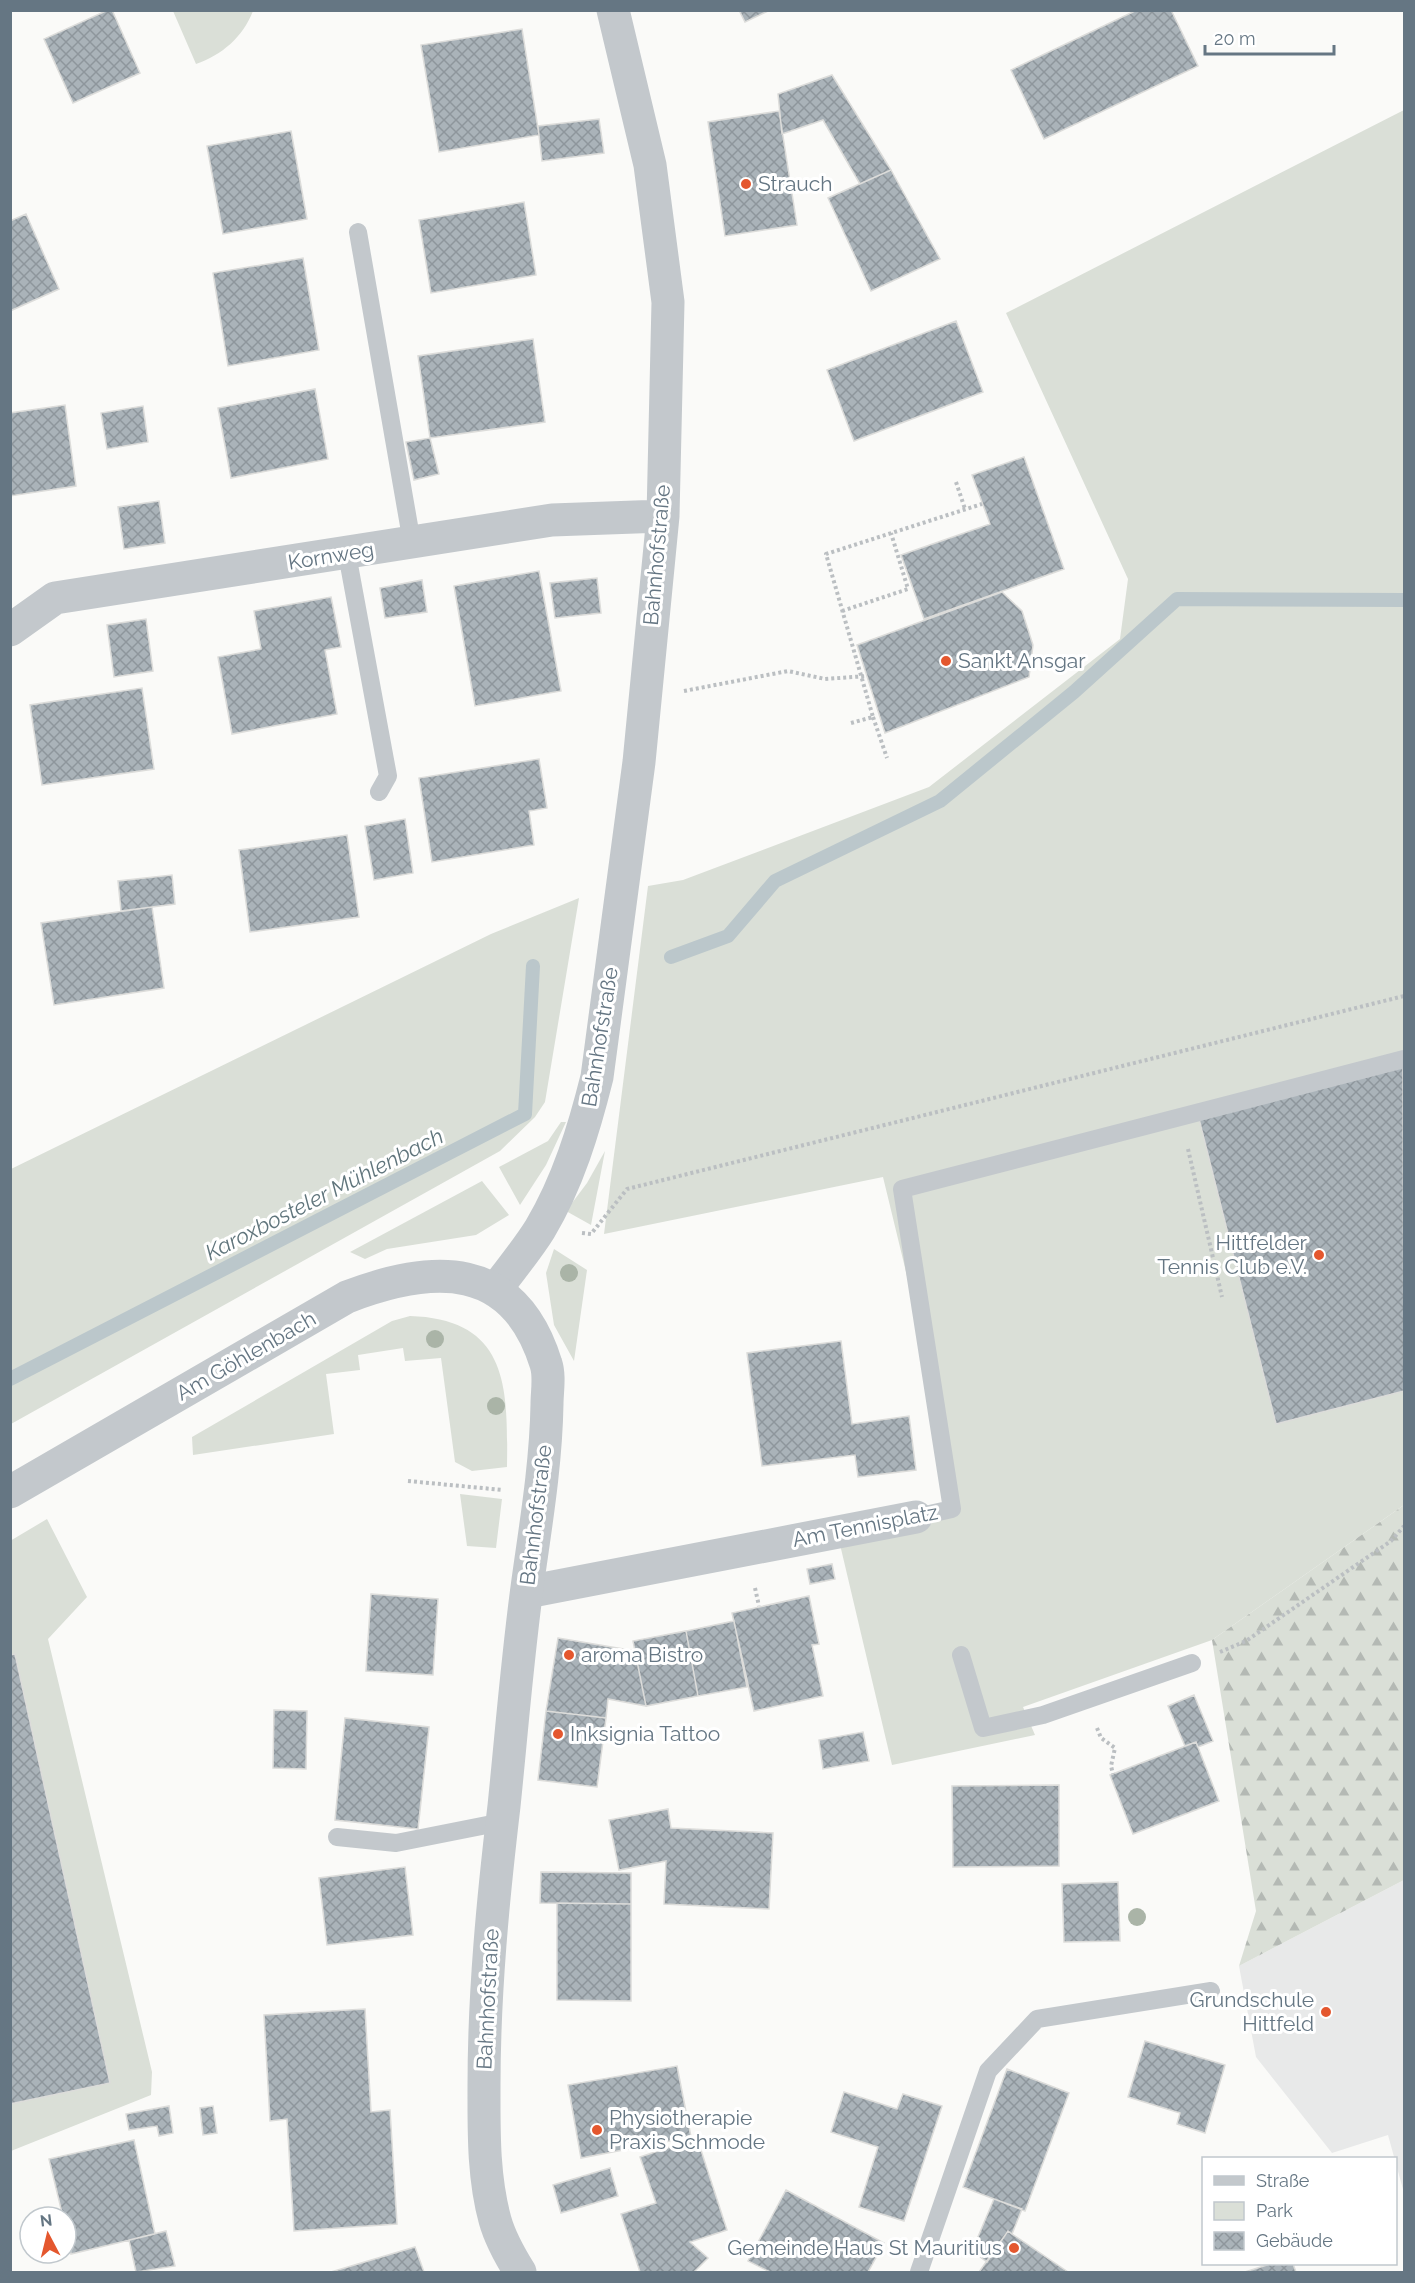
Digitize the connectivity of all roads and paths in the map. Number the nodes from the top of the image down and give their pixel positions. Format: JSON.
{"nodes":[{"id":1,"x":613,"y":10,"type":"edge"},
{"id":2,"x":358,"y":232,"type":"dead end"},
{"id":3,"x":956,"y":482,"type":"dead end"},
{"id":4,"x":982,"y":504,"type":"dead end"},
{"id":5,"x":965,"y":509,"type":"junction"},
{"id":6,"x":663,"y":516,"type":"junction"},
{"id":7,"x":891,"y":533,"type":"junction"},
{"id":8,"x":412,"y":543,"type":"junction"},
{"id":9,"x":347,"y":554,"type":"junction"},
{"id":10,"x":842,"y":611,"type":"junction"},
{"id":11,"x":10,"y":630,"type":"edge"},
{"id":12,"x":867,"y":676,"type":"dead end"},
{"id":13,"x":861,"y":678,"type":"junction"},
{"id":14,"x":645,"y":699,"type":"junction"},
{"id":15,"x":873,"y":717,"type":"junction"},
{"id":16,"x":851,"y":723,"type":"dead end"},
{"id":17,"x":887,"y":758,"type":"dead end"},
{"id":18,"x":379,"y":792,"type":"dead end"},
{"id":19,"x":1404,"y":996,"type":"edge"},
{"id":20,"x":1404,"y":1059,"type":"edge"},
{"id":21,"x":1180,"y":1116,"type":"junction"},
{"id":22,"x":540,"y":1230,"type":"junction"},
{"id":23,"x":496,"y":1289,"type":"junction"},
{"id":24,"x":1222,"y":1297,"type":"dead end"},
{"id":25,"x":408,"y":1481,"type":"dead end"},
{"id":26,"x":10,"y":1491,"type":"edge"},
{"id":27,"x":541,"y":1493,"type":"junction"},
{"id":28,"x":916,"y":1517,"type":"joint"},
{"id":29,"x":1404,"y":1526,"type":"edge"},
{"id":30,"x":527,"y":1592,"type":"junction"},
{"id":31,"x":961,"y":1655,"type":"dead end"},
{"id":32,"x":1192,"y":1663,"type":"joint"},
{"id":33,"x":1084,"y":1700,"type":"junction"},
{"id":34,"x":1113,"y":1774,"type":"dead end"},
{"id":35,"x":502,"y":1822,"type":"junction"},
{"id":36,"x":336,"y":1837,"type":"dead end"},
{"id":37,"x":1211,"y":1991,"type":"dead end"},
{"id":38,"x":520,"y":2272,"type":"edge"},
{"id":39,"x":919,"y":2272,"type":"edge"}],
"edges":[{"from":1,"to":6,"type":"street","name":"Bahnhofstraße"},
{"from":2,"to":8,"type":"lane"},
{"from":3,"to":5,"type":"path"},
{"from":4,"to":5,"type":"path"},
{"from":5,"to":7,"type":"path"},
{"from":6,"to":8,"type":"street","name":"Kornweg"},
{"from":6,"to":14,"type":"street","name":"Bahnhofstraße"},
{"from":7,"to":10,"type":"path"},
{"from":7,"to":10,"type":"path"},
{"from":8,"to":9,"type":"street","name":"Kornweg"},
{"from":9,"to":11,"type":"street","name":"Kornweg"},
{"from":9,"to":18,"type":"lane"},
{"from":10,"to":13,"type":"path"},
{"from":12,"to":13,"type":"path"},
{"from":13,"to":14,"type":"path"},
{"from":13,"to":15,"type":"path"},
{"from":14,"to":22,"type":"street","name":"Bahnhofstraße"},
{"from":15,"to":16,"type":"path"},
{"from":15,"to":17,"type":"path"},
{"from":19,"to":22,"type":"path"},
{"from":20,"to":21,"type":"lane"},
{"from":21,"to":24,"type":"path"},
{"from":21,"to":28,"type":"lane","name":"Am Tennisplatz"},
{"from":22,"to":23,"type":"street","name":"Bahnhofstraße"},
{"from":23,"to":26,"type":"street","name":"Am Göhlenbach"},
{"from":23,"to":27,"type":"street","name":"Bahnhofstraße"},
{"from":25,"to":27,"type":"path"},
{"from":27,"to":30,"type":"street","name":"Bahnhofstraße"},
{"from":28,"to":30,"type":"street","name":"Am Tennisplatz"},
{"from":29,"to":32,"type":"path"},
{"from":30,"to":35,"type":"street","name":"Bahnhofstraße"},
{"from":31,"to":33,"type":"lane"},
{"from":32,"to":33,"type":"lane"},
{"from":33,"to":34,"type":"path"},
{"from":35,"to":36,"type":"lane"},
{"from":35,"to":38,"type":"street","name":"Bahnhofstraße"},
{"from":37,"to":39,"type":"lane"}]}
